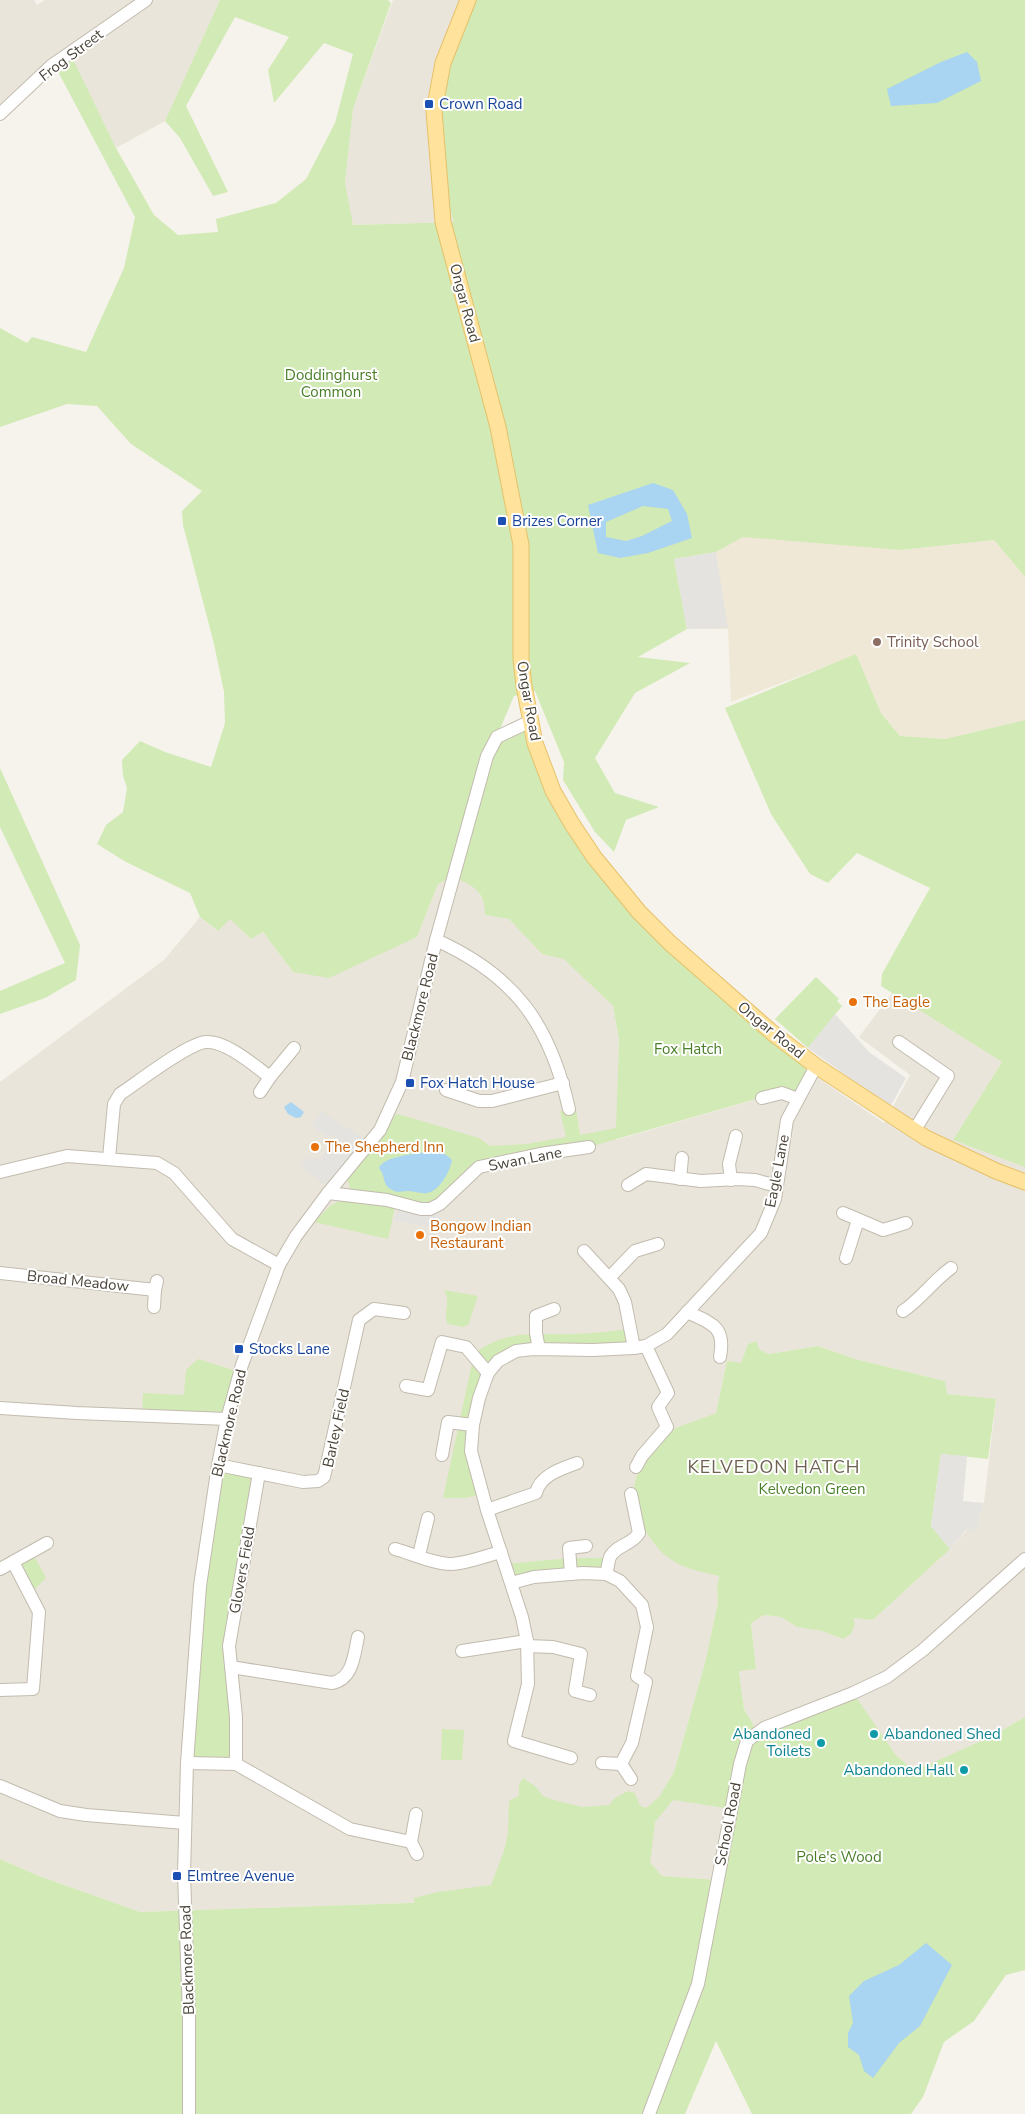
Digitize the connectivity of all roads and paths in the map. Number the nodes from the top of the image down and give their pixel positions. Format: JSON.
{"nodes":[{"id":1,"x":146,"y":0,"type":"edge"},
{"id":2,"x":468,"y":0,"type":"edge"},
{"id":3,"x":0,"y":114,"type":"edge"},
{"id":4,"x":531,"y":721,"type":"junction"},
{"id":5,"x":436,"y":940,"type":"junction"},
{"id":6,"x":899,"y":1042,"type":"dead end"},
{"id":7,"x":294,"y":1048,"type":"dead end"},
{"id":8,"x":816,"y":1066,"type":"junction"},
{"id":9,"x":270,"y":1077,"type":"junction"},
{"id":10,"x":563,"y":1083,"type":"junction"},
{"id":11,"x":446,"y":1090,"type":"dead end"},
{"id":12,"x":260,"y":1092,"type":"dead end"},
{"id":13,"x":762,"y":1098,"type":"dead end"},
{"id":14,"x":798,"y":1099,"type":"junction"},
{"id":15,"x":569,"y":1109,"type":"dead end"},
{"id":16,"x":914,"y":1131,"type":"junction"},
{"id":17,"x":736,"y":1136,"type":"dead end"},
{"id":18,"x":588,"y":1147,"type":"dead end"},
{"id":19,"x":109,"y":1158,"type":"junction"},
{"id":20,"x":682,"y":1158,"type":"dead end"},
{"id":21,"x":0,"y":1172,"type":"edge"},
{"id":22,"x":680,"y":1179,"type":"junction"},
{"id":23,"x":731,"y":1180,"type":"junction"},
{"id":24,"x":1025,"y":1182,"type":"edge"},
{"id":25,"x":628,"y":1185,"type":"dead end"},
{"id":26,"x":777,"y":1186,"type":"junction"},
{"id":27,"x":328,"y":1193,"type":"junction"},
{"id":28,"x":843,"y":1213,"type":"dead end"},
{"id":29,"x":858,"y":1220,"type":"junction"},
{"id":30,"x":906,"y":1223,"type":"dead end"},
{"id":31,"x":658,"y":1244,"type":"dead end"},
{"id":32,"x":584,"y":1251,"type":"dead end"},
{"id":33,"x":846,"y":1258,"type":"dead end"},
{"id":34,"x":279,"y":1265,"type":"junction"},
{"id":35,"x":950,"y":1268,"type":"dead end"},
{"id":36,"x":0,"y":1273,"type":"edge"},
{"id":37,"x":610,"y":1277,"type":"junction"},
{"id":38,"x":154,"y":1307,"type":"dead end"},
{"id":39,"x":554,"y":1309,"type":"dead end"},
{"id":40,"x":903,"y":1311,"type":"dead end"},
{"id":41,"x":687,"y":1312,"type":"junction"},
{"id":42,"x":404,"y":1313,"type":"dead end"},
{"id":43,"x":640,"y":1347,"type":"junction"},
{"id":44,"x":544,"y":1349,"type":"junction"},
{"id":45,"x":720,"y":1357,"type":"dead end"},
{"id":46,"x":488,"y":1373,"type":"junction"},
{"id":47,"x":406,"y":1386,"type":"dead end"},
{"id":48,"x":0,"y":1408,"type":"edge"},
{"id":49,"x":228,"y":1419,"type":"junction"},
{"id":50,"x":473,"y":1425,"type":"junction"},
{"id":51,"x":442,"y":1455,"type":"dead end"},
{"id":52,"x":577,"y":1463,"type":"dead end"},
{"id":53,"x":218,"y":1465,"type":"junction"},
{"id":54,"x":636,"y":1467,"type":"dead end"},
{"id":55,"x":259,"y":1473,"type":"junction"},
{"id":56,"x":631,"y":1494,"type":"dead end"},
{"id":57,"x":487,"y":1510,"type":"junction"},
{"id":58,"x":428,"y":1518,"type":"dead end"},
{"id":59,"x":47,"y":1543,"type":"dead end"},
{"id":60,"x":586,"y":1546,"type":"dead end"},
{"id":61,"x":395,"y":1549,"type":"dead end"},
{"id":62,"x":501,"y":1552,"type":"junction"},
{"id":63,"x":419,"y":1555,"type":"junction"},
{"id":64,"x":1025,"y":1560,"type":"edge"},
{"id":65,"x":13,"y":1562,"type":"junction"},
{"id":66,"x":0,"y":1568,"type":"edge"},
{"id":67,"x":571,"y":1574,"type":"junction"},
{"id":68,"x":606,"y":1574,"type":"junction"},
{"id":69,"x":511,"y":1583,"type":"junction"},
{"id":70,"x":358,"y":1637,"type":"dead end"},
{"id":71,"x":527,"y":1643,"type":"junction"},
{"id":72,"x":462,"y":1650,"type":"dead end"},
{"id":73,"x":231,"y":1667,"type":"junction"},
{"id":74,"x":0,"y":1690,"type":"edge"},
{"id":75,"x":590,"y":1695,"type":"dead end"},
{"id":76,"x":571,"y":1758,"type":"dead end"},
{"id":77,"x":187,"y":1763,"type":"junction"},
{"id":78,"x":602,"y":1763,"type":"dead end"},
{"id":79,"x":236,"y":1764,"type":"junction"},
{"id":80,"x":621,"y":1764,"type":"junction"},
{"id":81,"x":631,"y":1779,"type":"dead end"},
{"id":82,"x":0,"y":1786,"type":"edge"},
{"id":83,"x":416,"y":1814,"type":"dead end"},
{"id":84,"x":185,"y":1823,"type":"junction"},
{"id":85,"x":411,"y":1842,"type":"junction"},
{"id":86,"x":417,"y":1854,"type":"dead end"},
{"id":87,"x":189,"y":2114,"type":"edge"},
{"id":88,"x":649,"y":2114,"type":"edge"}],
"edges":[{"from":1,"to":3,"type":"street","name":"Frog Street"},
{"from":2,"to":4,"type":"main road","name":"Ongar Road"},
{"from":4,"to":5,"type":"street","name":"Blackmore Road"},
{"from":4,"to":8,"type":"main road","name":"Ongar Road"},
{"from":5,"to":10,"type":"street"},
{"from":5,"to":27,"type":"street","name":"Blackmore Road"},
{"from":6,"to":16,"type":"street"},
{"from":7,"to":9,"type":"street"},
{"from":8,"to":14,"type":"street","name":"Eagle Lane"},
{"from":8,"to":16,"type":"main road","name":"Ongar Road"},
{"from":9,"to":12,"type":"street"},
{"from":9,"to":19,"type":"street"},
{"from":10,"to":11,"type":"street"},
{"from":10,"to":15,"type":"street"},
{"from":13,"to":14,"type":"street"},
{"from":14,"to":26,"type":"street","name":"Eagle Lane"},
{"from":16,"to":24,"type":"main road","name":"Ongar Road"},
{"from":17,"to":23,"type":"street"},
{"from":18,"to":27,"type":"street","name":"Swan Lane"},
{"from":19,"to":21,"type":"street"},
{"from":19,"to":34,"type":"street"},
{"from":20,"to":22,"type":"street"},
{"from":22,"to":23,"type":"street"},
{"from":22,"to":25,"type":"street"},
{"from":23,"to":26,"type":"street"},
{"from":26,"to":41,"type":"street","name":"Eagle Lane"},
{"from":27,"to":34,"type":"street","name":"Blackmore Road"},
{"from":28,"to":29,"type":"street"},
{"from":29,"to":30,"type":"street"},
{"from":29,"to":33,"type":"street"},
{"from":31,"to":37,"type":"street"},
{"from":32,"to":37,"type":"street"},
{"from":34,"to":49,"type":"street","name":"Blackmore Road"},
{"from":35,"to":40,"type":"street"},
{"from":36,"to":38,"type":"street","name":"Broad Meadow"},
{"from":37,"to":43,"type":"street"},
{"from":39,"to":44,"type":"street"},
{"from":41,"to":43,"type":"street","name":"Eagle Lane"},
{"from":41,"to":45,"type":"street"},
{"from":42,"to":55,"type":"street","name":"Barley Field"},
{"from":43,"to":44,"type":"street","name":"Eagle Lane"},
{"from":43,"to":54,"type":"street"},
{"from":44,"to":46,"type":"street"},
{"from":46,"to":47,"type":"street"},
{"from":46,"to":50,"type":"street"},
{"from":48,"to":49,"type":"street"},
{"from":49,"to":53,"type":"street","name":"Blackmore Road"},
{"from":50,"to":51,"type":"street"},
{"from":50,"to":57,"type":"street"},
{"from":52,"to":57,"type":"street"},
{"from":53,"to":55,"type":"street","name":"Barley Field"},
{"from":53,"to":77,"type":"street","name":"Blackmore Road"},
{"from":55,"to":73,"type":"street","name":"Glovers Field"},
{"from":56,"to":68,"type":"street"},
{"from":57,"to":62,"type":"street"},
{"from":58,"to":63,"type":"street"},
{"from":59,"to":65,"type":"street"},
{"from":60,"to":67,"type":"street"},
{"from":61,"to":63,"type":"street"},
{"from":62,"to":63,"type":"street"},
{"from":62,"to":69,"type":"street"},
{"from":64,"to":88,"type":"street","name":"School Road"},
{"from":65,"to":66,"type":"street"},
{"from":65,"to":74,"type":"street"},
{"from":67,"to":68,"type":"street"},
{"from":67,"to":69,"type":"street"},
{"from":68,"to":80,"type":"street"},
{"from":69,"to":71,"type":"street"},
{"from":70,"to":73,"type":"street"},
{"from":71,"to":72,"type":"street"},
{"from":71,"to":75,"type":"street"},
{"from":71,"to":76,"type":"street"},
{"from":73,"to":79,"type":"street","name":"Glovers Field"},
{"from":77,"to":79,"type":"street"},
{"from":77,"to":84,"type":"street","name":"Blackmore Road"},
{"from":78,"to":80,"type":"street"},
{"from":79,"to":85,"type":"street"},
{"from":80,"to":81,"type":"street"},
{"from":82,"to":84,"type":"street"},
{"from":83,"to":85,"type":"street"},
{"from":84,"to":87,"type":"street","name":"Blackmore Road"},
{"from":85,"to":86,"type":"street"}]}
